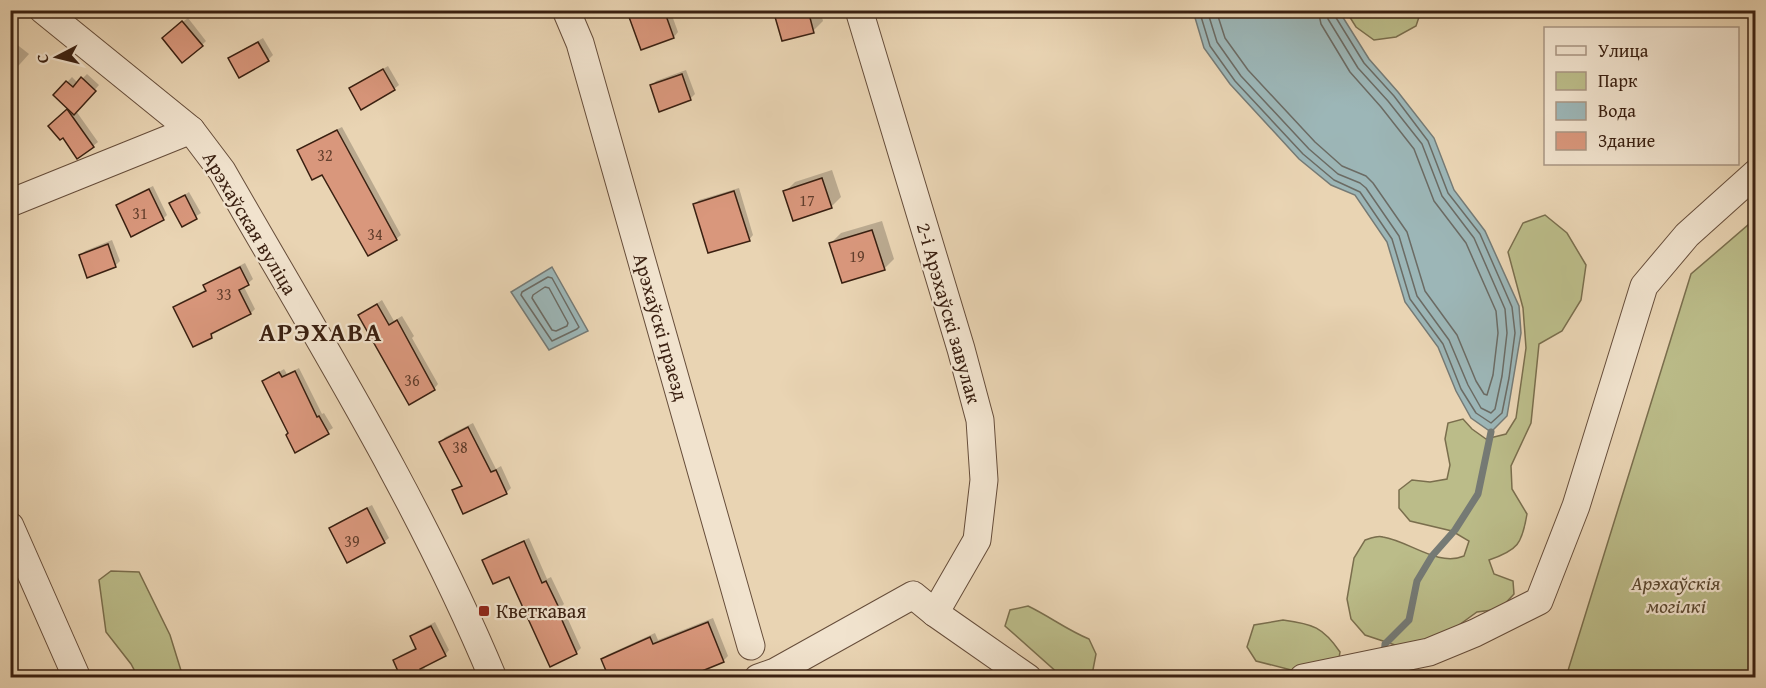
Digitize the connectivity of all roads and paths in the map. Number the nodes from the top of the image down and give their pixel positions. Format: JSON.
{"nodes":[{"id":1,"x":43,"y":10,"type":"edge"},
{"id":2,"x":566,"y":10,"type":"edge"},
{"id":3,"x":859,"y":10,"type":"edge"},
{"id":4,"x":192,"y":130,"type":"junction"},
{"id":5,"x":1755,"y":173,"type":"edge"},
{"id":6,"x":10,"y":203,"type":"edge"},
{"id":7,"x":10,"y":526,"type":"edge"},
{"id":8,"x":935,"y":613,"type":"junction"},
{"id":9,"x":751,"y":646,"type":"dead end"},
{"id":10,"x":77,"y":678,"type":"edge"},
{"id":11,"x":493,"y":678,"type":"edge"},
{"id":12,"x":758,"y":678,"type":"edge"},
{"id":13,"x":1028,"y":678,"type":"edge"},
{"id":14,"x":1303,"y":678,"type":"edge"}],
"edges":[{"from":1,"to":4,"type":"street","name":"Арэхаўская вуліца"},
{"from":2,"to":9,"type":"street","name":"Арэхаўскі праезд"},
{"from":3,"to":8,"type":"street","name":"2-і Арэхаўскі завулак"},
{"from":4,"to":6,"type":"street"},
{"from":4,"to":11,"type":"street","name":"Арэхаўская вуліца"},
{"from":5,"to":14,"type":"street"},
{"from":7,"to":10,"type":"street"},
{"from":8,"to":12,"type":"street"},
{"from":8,"to":13,"type":"street"}]}
